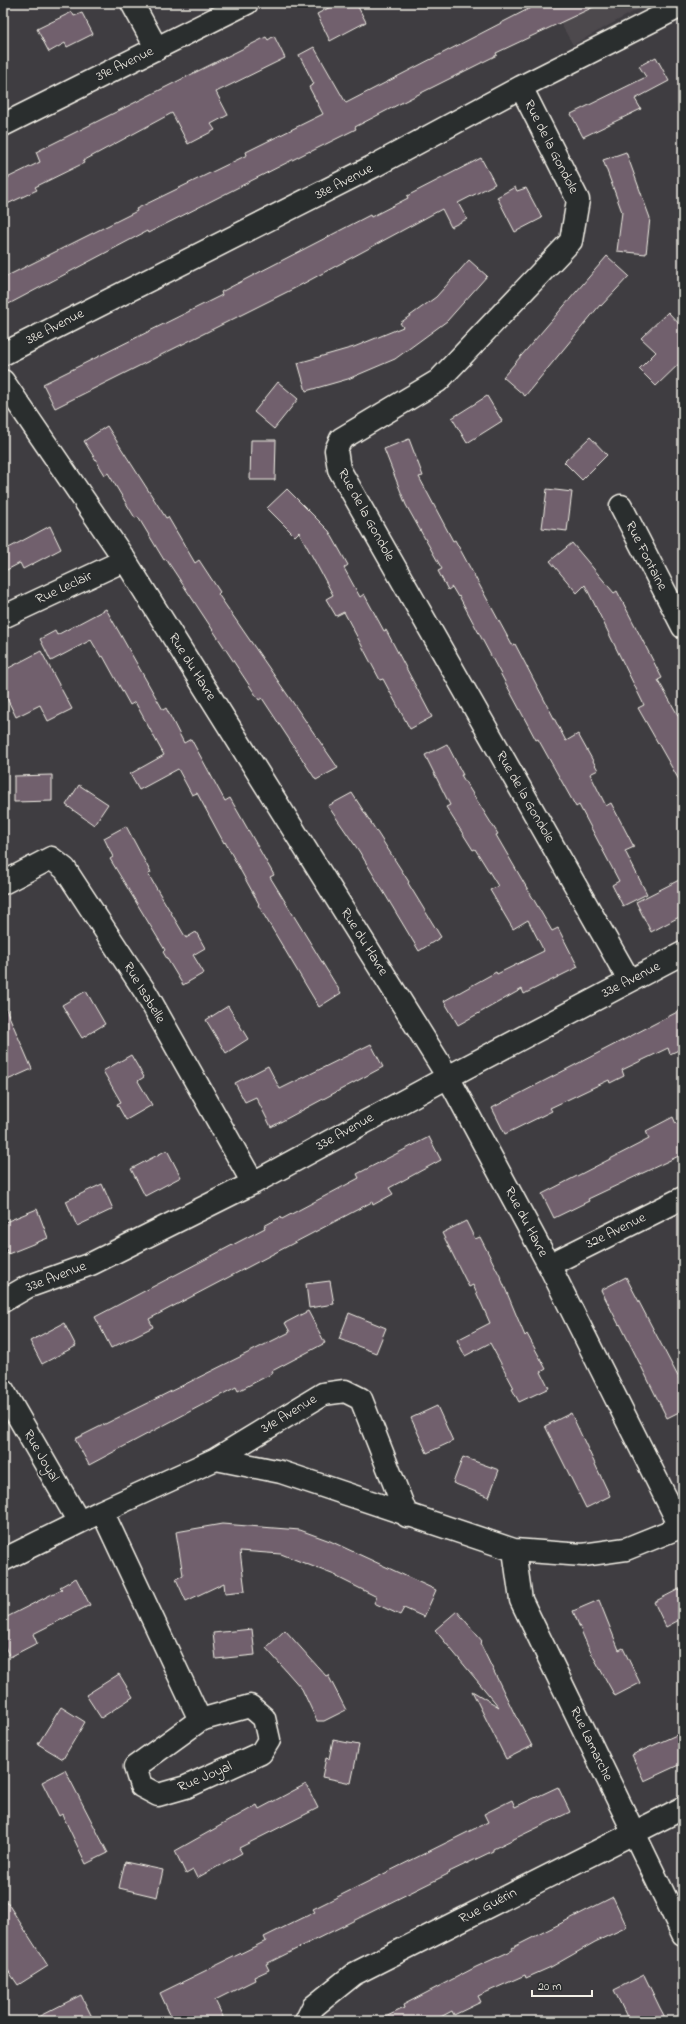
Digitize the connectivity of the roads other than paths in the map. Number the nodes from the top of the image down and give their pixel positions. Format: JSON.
{"nodes":[{"id":1,"x":132,"y":3,"type":"edge"},
{"id":2,"x":247,"y":3,"type":"edge"},
{"id":3,"x":683,"y":5,"type":"edge"},
{"id":4,"x":157,"y":48,"type":"junction"},
{"id":5,"x":521,"y":87,"type":"junction"},
{"id":6,"x":3,"y":125,"type":"edge"},
{"id":7,"x":3,"y":354,"type":"edge"},
{"id":8,"x":3,"y":381,"type":"edge"},
{"id":9,"x":621,"y":506,"type":"dead end"},
{"id":10,"x":125,"y":560,"type":"junction"},
{"id":11,"x":3,"y":616,"type":"edge"},
{"id":12,"x":683,"y":627,"type":"edge"},
{"id":13,"x":3,"y":883,"type":"edge"},
{"id":14,"x":683,"y":953,"type":"edge"},
{"id":15,"x":629,"y":980,"type":"junction"},
{"id":16,"x":448,"y":1077,"type":"junction"},
{"id":17,"x":253,"y":1183,"type":"junction"},
{"id":18,"x":683,"y":1198,"type":"edge"},
{"id":19,"x":549,"y":1265,"type":"junction"},
{"id":20,"x":3,"y":1301,"type":"edge"},
{"id":21,"x":3,"y":1390,"type":"edge"},
{"id":22,"x":216,"y":1459,"type":"junction"},
{"id":23,"x":102,"y":1511,"type":"junction"},
{"id":24,"x":407,"y":1516,"type":"junction"},
{"id":25,"x":79,"y":1522,"type":"junction"},
{"id":26,"x":682,"y":1527,"type":"edge"},
{"id":27,"x":514,"y":1550,"type":"junction"},
{"id":28,"x":3,"y":1560,"type":"edge"},
{"id":29,"x":200,"y":1720,"type":"junction"},
{"id":30,"x":683,"y":1808,"type":"edge"},
{"id":31,"x":634,"y":1832,"type":"junction"},
{"id":32,"x":683,"y":1934,"type":"edge"},
{"id":33,"x":306,"y":2021,"type":"edge"}],
"edges":[{"from":1,"to":4,"type":"street"},
{"from":2,"to":4,"type":"street","name":"39e Avenue"},
{"from":3,"to":5,"type":"street","name":"38e Avenue"},
{"from":4,"to":6,"type":"street","name":"39e Avenue"},
{"from":5,"to":7,"type":"street","name":"38e Avenue"},
{"from":5,"to":15,"type":"street","name":"Rue de la Gondole"},
{"from":8,"to":10,"type":"street","name":"Rue du Havre"},
{"from":9,"to":12,"type":"street","name":"Rue Fontaine"},
{"from":10,"to":11,"type":"street","name":"Rue Leclair"},
{"from":10,"to":16,"type":"street","name":"Rue du Havre"},
{"from":13,"to":17,"type":"street","name":"Rue Isabelle"},
{"from":14,"to":15,"type":"street","name":"33e Avenue"},
{"from":15,"to":16,"type":"street","name":"33e Avenue"},
{"from":16,"to":17,"type":"street","name":"33e Avenue"},
{"from":16,"to":19,"type":"street","name":"Rue du Havre"},
{"from":17,"to":20,"type":"street","name":"33e Avenue"},
{"from":18,"to":19,"type":"street","name":"32e Avenue"},
{"from":19,"to":26,"type":"street","name":"Rue du Havre"},
{"from":21,"to":25,"type":"street","name":"Rue Joyal"},
{"from":22,"to":23,"type":"street","name":"31e Avenue"},
{"from":22,"to":24,"type":"street"},
{"from":22,"to":24,"type":"street","name":"31e Avenue"},
{"from":23,"to":25,"type":"street","name":"31e Avenue"},
{"from":23,"to":29,"type":"street"},
{"from":24,"to":27,"type":"street"},
{"from":25,"to":28,"type":"street","name":"31e Avenue"},
{"from":26,"to":27,"type":"street"},
{"from":27,"to":31,"type":"street","name":"Rue Lamarche"},
{"from":29,"to":29,"type":"street","name":"Rue Joyal"},
{"from":30,"to":31,"type":"street","name":"Rue Guérin"},
{"from":31,"to":32,"type":"street","name":"Rue Lamarche"},
{"from":31,"to":33,"type":"street","name":"Rue Guérin"}]}
